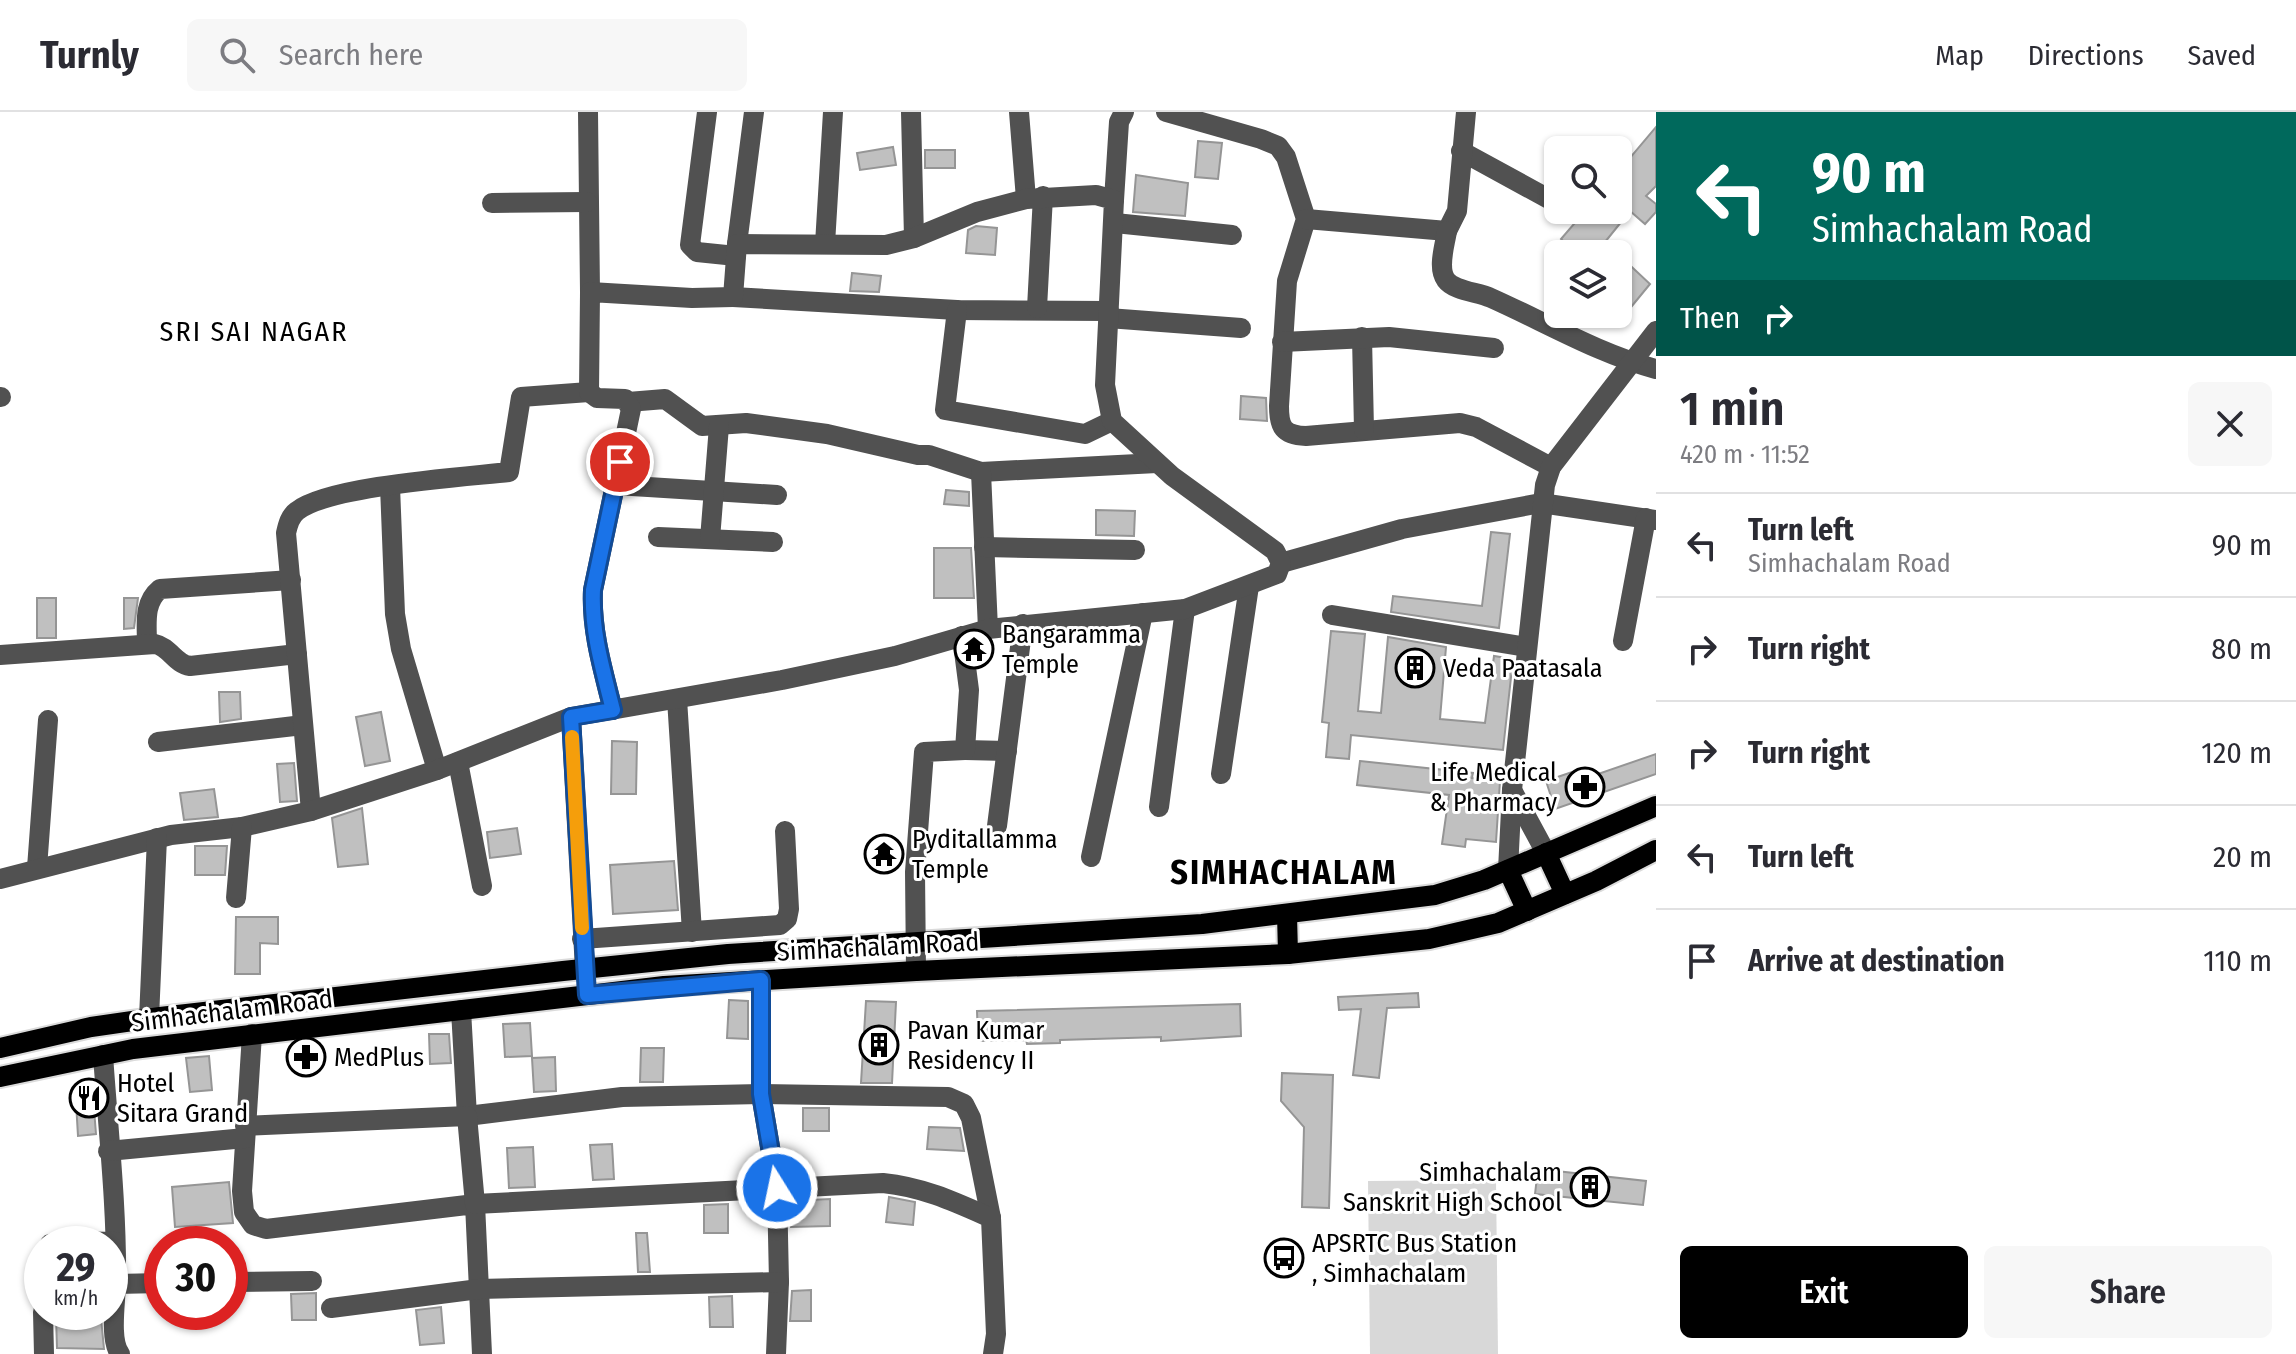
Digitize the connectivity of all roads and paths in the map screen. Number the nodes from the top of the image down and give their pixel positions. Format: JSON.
{"nodes":[{"id":1,"x":588,"y":112,"type":"edge"},
{"id":2,"x":707,"y":112,"type":"edge"},
{"id":3,"x":754,"y":112,"type":"edge"},
{"id":4,"x":833,"y":112,"type":"edge"},
{"id":5,"x":911,"y":112,"type":"edge"},
{"id":6,"x":1019,"y":112,"type":"edge"},
{"id":7,"x":1124,"y":112,"type":"edge"},
{"id":8,"x":1166,"y":112,"type":"edge"},
{"id":9,"x":1466,"y":112,"type":"edge"},
{"id":10,"x":1461,"y":151,"type":"junction"},
{"id":11,"x":1544,"y":196,"type":"edge"},
{"id":12,"x":1035,"y":198,"type":"junction"},
{"id":13,"x":1114,"y":200,"type":"junction"},
{"id":14,"x":587,"y":202,"type":"junction"},
{"id":15,"x":492,"y":203,"type":"dead end"},
{"id":16,"x":1306,"y":219,"type":"junction"},
{"id":17,"x":1115,"y":223,"type":"junction"},
{"id":18,"x":1447,"y":231,"type":"junction"},
{"id":19,"x":1232,"y":235,"type":"dead end"},
{"id":20,"x":914,"y":238,"type":"junction"},
{"id":21,"x":825,"y":244,"type":"junction"},
{"id":22,"x":737,"y":250,"type":"junction"},
{"id":23,"x":590,"y":292,"type":"junction"},
{"id":24,"x":733,"y":297,"type":"junction"},
{"id":25,"x":1037,"y":308,"type":"junction"},
{"id":26,"x":957,"y":310,"type":"junction"},
{"id":27,"x":1109,"y":314,"type":"junction"},
{"id":28,"x":1241,"y":328,"type":"dead end"},
{"id":29,"x":1656,"y":331,"type":"edge"},
{"id":30,"x":1362,"y":337,"type":"junction"},
{"id":31,"x":1282,"y":342,"type":"junction"},
{"id":32,"x":1494,"y":348,"type":"dead end"},
{"id":33,"x":1629,"y":362,"type":"junction"},
{"id":34,"x":1656,"y":369,"type":"edge"},
{"id":35,"x":589,"y":392,"type":"junction"},
{"id":36,"x":628,"y":402,"type":"junction"},
{"id":37,"x":1112,"y":421,"type":"junction"},
{"id":38,"x":719,"y":426,"type":"junction"},
{"id":39,"x":1364,"y":430,"type":"junction"},
{"id":40,"x":1157,"y":463,"type":"junction"},
{"id":41,"x":1551,"y":467,"type":"junction"},
{"id":42,"x":981,"y":472,"type":"junction"},
{"id":43,"x":616,"y":485,"type":"junction"},
{"id":44,"x":390,"y":486,"type":"junction"},
{"id":45,"x":714,"y":491,"type":"junction"},
{"id":46,"x":777,"y":495,"type":"dead end"},
{"id":47,"x":1541,"y":503,"type":"junction"},
{"id":48,"x":1653,"y":518,"type":"edge"},
{"id":49,"x":658,"y":537,"type":"dead end"},
{"id":50,"x":710,"y":539,"type":"junction"},
{"id":51,"x":773,"y":542,"type":"dead end"},
{"id":52,"x":984,"y":547,"type":"junction"},
{"id":53,"x":1135,"y":550,"type":"dead end"},
{"id":54,"x":1281,"y":563,"type":"junction"},
{"id":55,"x":291,"y":580,"type":"junction"},
{"id":56,"x":1249,"y":586,"type":"junction"},
{"id":57,"x":1185,"y":609,"type":"junction"},
{"id":58,"x":1143,"y":613,"type":"junction"},
{"id":59,"x":1332,"y":615,"type":"dead end"},
{"id":60,"x":1023,"y":624,"type":"junction"},
{"id":61,"x":988,"y":629,"type":"junction"},
{"id":62,"x":962,"y":636,"type":"junction"},
{"id":63,"x":1623,"y":641,"type":"dead end"},
{"id":64,"x":147,"y":644,"type":"junction"},
{"id":65,"x":1526,"y":647,"type":"junction"},
{"id":66,"x":297,"y":654,"type":"junction"},
{"id":67,"x":0,"y":655,"type":"edge"},
{"id":68,"x":677,"y":699,"type":"junction"},
{"id":69,"x":613,"y":710,"type":"junction"},
{"id":70,"x":571,"y":717,"type":"junction"},
{"id":71,"x":48,"y":720,"type":"dead end"},
{"id":72,"x":303,"y":725,"type":"junction"},
{"id":73,"x":158,"y":742,"type":"dead end"},
{"id":74,"x":965,"y":750,"type":"junction"},
{"id":75,"x":1007,"y":751,"type":"junction"},
{"id":76,"x":458,"y":762,"type":"junction"},
{"id":77,"x":437,"y":770,"type":"junction"},
{"id":78,"x":1221,"y":774,"type":"dead end"},
{"id":79,"x":1512,"y":790,"type":"junction"},
{"id":80,"x":1656,"y":806,"type":"edge"},
{"id":81,"x":1159,"y":807,"type":"dead end"},
{"id":82,"x":311,"y":811,"type":"junction"},
{"id":83,"x":997,"y":826,"type":"dead end"},
{"id":84,"x":242,"y":827,"type":"junction"},
{"id":85,"x":785,"y":831,"type":"dead end"},
{"id":86,"x":157,"y":838,"type":"junction"},
{"id":87,"x":1656,"y":850,"type":"edge"},
{"id":88,"x":1546,"y":853,"type":"junction"},
{"id":89,"x":1091,"y":857,"type":"dead end"},
{"id":90,"x":37,"y":868,"type":"junction"},
{"id":91,"x":1508,"y":870,"type":"junction"},
{"id":92,"x":0,"y":879,"type":"edge"},
{"id":93,"x":482,"y":886,"type":"dead end"},
{"id":94,"x":1565,"y":894,"type":"junction"},
{"id":95,"x":236,"y":898,"type":"dead end"},
{"id":96,"x":1527,"y":911,"type":"junction"},
{"id":97,"x":1287,"y":914,"type":"junction"},
{"id":98,"x":692,"y":932,"type":"junction"},
{"id":99,"x":582,"y":939,"type":"junction"},
{"id":100,"x":914,"y":944,"type":"junction"},
{"id":101,"x":1288,"y":954,"type":"junction"},
{"id":102,"x":585,"y":969,"type":"junction"},
{"id":103,"x":916,"y":971,"type":"junction"},
{"id":104,"x":761,"y":980,"type":"junction"},
{"id":105,"x":587,"y":995,"type":"junction"},
{"id":106,"x":461,"y":1010,"type":"junction"},
{"id":107,"x":149,"y":1018,"type":"junction"},
{"id":108,"x":252,"y":1034,"type":"junction"},
{"id":109,"x":0,"y":1048,"type":"edge"},
{"id":110,"x":103,"y":1055,"type":"junction"},
{"id":111,"x":0,"y":1077,"type":"edge"},
{"id":112,"x":761,"y":1094,"type":"junction"},
{"id":113,"x":467,"y":1116,"type":"junction"},
{"id":114,"x":245,"y":1132,"type":"junction"},
{"id":115,"x":108,"y":1151,"type":"junction"},
{"id":116,"x":777,"y":1188,"type":"junction"},
{"id":117,"x":475,"y":1204,"type":"junction"},
{"id":118,"x":991,"y":1218,"type":"junction"},
{"id":119,"x":114,"y":1226,"type":"edge"},
{"id":120,"x":312,"y":1281,"type":"dead end"},
{"id":121,"x":248,"y":1282,"type":"edge"},
{"id":122,"x":779,"y":1282,"type":"junction"},
{"id":123,"x":479,"y":1289,"type":"junction"},
{"id":124,"x":331,"y":1308,"type":"dead end"},
{"id":125,"x":43,"y":1330,"type":"edge"},
{"id":126,"x":115,"y":1330,"type":"edge"},
{"id":127,"x":44,"y":1354,"type":"edge"},
{"id":128,"x":120,"y":1354,"type":"edge"},
{"id":129,"x":482,"y":1354,"type":"edge"},
{"id":130,"x":776,"y":1354,"type":"edge"},
{"id":131,"x":993,"y":1354,"type":"edge"}],
"edges":[{"from":1,"to":14,"type":"street"},
{"from":2,"to":22,"type":"street"},
{"from":3,"to":22,"type":"street"},
{"from":4,"to":21,"type":"street"},
{"from":5,"to":20,"type":"street"},
{"from":6,"to":12,"type":"street"},
{"from":7,"to":13,"type":"street"},
{"from":8,"to":16,"type":"street"},
{"from":9,"to":10,"type":"street"},
{"from":10,"to":11,"type":"street"},
{"from":10,"to":18,"type":"street"},
{"from":12,"to":13,"type":"street"},
{"from":12,"to":20,"type":"street"},
{"from":12,"to":25,"type":"street"},
{"from":13,"to":17,"type":"street"},
{"from":14,"to":15,"type":"street"},
{"from":14,"to":23,"type":"street"},
{"from":16,"to":18,"type":"street"},
{"from":16,"to":31,"type":"street"},
{"from":17,"to":19,"type":"street"},
{"from":17,"to":27,"type":"street"},
{"from":18,"to":33,"type":"street"},
{"from":20,"to":21,"type":"street"},
{"from":21,"to":22,"type":"street"},
{"from":22,"to":24,"type":"street"},
{"from":23,"to":24,"type":"street"},
{"from":23,"to":35,"type":"street"},
{"from":24,"to":26,"type":"street"},
{"from":25,"to":26,"type":"street"},
{"from":25,"to":27,"type":"street"},
{"from":26,"to":37,"type":"street"},
{"from":27,"to":28,"type":"street"},
{"from":27,"to":37,"type":"street"},
{"from":29,"to":33,"type":"street"},
{"from":30,"to":31,"type":"street"},
{"from":30,"to":32,"type":"street"},
{"from":30,"to":39,"type":"street"},
{"from":31,"to":39,"type":"street"},
{"from":33,"to":34,"type":"street"},
{"from":33,"to":41,"type":"street"},
{"from":35,"to":36,"type":"street"},
{"from":35,"to":44,"type":"street"},
{"from":36,"to":38,"type":"street"},
{"from":36,"to":43,"type":"street"},
{"from":37,"to":40,"type":"street"},
{"from":38,"to":42,"type":"street"},
{"from":38,"to":45,"type":"street"},
{"from":39,"to":41,"type":"street"},
{"from":40,"to":42,"type":"street"},
{"from":40,"to":54,"type":"street"},
{"from":41,"to":47,"type":"street"},
{"from":42,"to":52,"type":"street"},
{"from":43,"to":45,"type":"street"},
{"from":43,"to":69,"type":"street"},
{"from":44,"to":55,"type":"street"},
{"from":44,"to":77,"type":"street"},
{"from":45,"to":46,"type":"street"},
{"from":45,"to":50,"type":"street"},
{"from":47,"to":48,"type":"street"},
{"from":47,"to":54,"type":"street"},
{"from":47,"to":65,"type":"street"},
{"from":48,"to":63,"type":"street"},
{"from":49,"to":50,"type":"street"},
{"from":50,"to":51,"type":"street"},
{"from":52,"to":53,"type":"street"},
{"from":52,"to":61,"type":"street"},
{"from":54,"to":56,"type":"street"},
{"from":55,"to":64,"type":"street"},
{"from":55,"to":66,"type":"street"},
{"from":56,"to":57,"type":"street"},
{"from":56,"to":78,"type":"street"},
{"from":57,"to":58,"type":"street"},
{"from":57,"to":81,"type":"street"},
{"from":58,"to":60,"type":"street"},
{"from":58,"to":89,"type":"street"},
{"from":59,"to":65,"type":"street"},
{"from":60,"to":61,"type":"street"},
{"from":60,"to":75,"type":"street"},
{"from":61,"to":62,"type":"street"},
{"from":62,"to":68,"type":"street"},
{"from":62,"to":74,"type":"street"},
{"from":64,"to":66,"type":"street"},
{"from":64,"to":67,"type":"street"},
{"from":65,"to":79,"type":"street"},
{"from":66,"to":72,"type":"street"},
{"from":68,"to":69,"type":"street"},
{"from":68,"to":98,"type":"street"},
{"from":69,"to":70,"type":"street"},
{"from":70,"to":76,"type":"street"},
{"from":70,"to":99,"type":"street"},
{"from":71,"to":90,"type":"street"},
{"from":72,"to":73,"type":"street"},
{"from":72,"to":82,"type":"street"},
{"from":74,"to":75,"type":"street"},
{"from":74,"to":100,"type":"street"},
{"from":75,"to":83,"type":"street"},
{"from":76,"to":77,"type":"street"},
{"from":76,"to":93,"type":"street"},
{"from":77,"to":82,"type":"street"},
{"from":79,"to":88,"type":"street"},
{"from":79,"to":91,"type":"street"},
{"from":80,"to":88,"type":"main road"},
{"from":82,"to":84,"type":"street"},
{"from":84,"to":86,"type":"street"},
{"from":84,"to":95,"type":"street"},
{"from":85,"to":98,"type":"street"},
{"from":86,"to":90,"type":"street"},
{"from":86,"to":107,"type":"street"},
{"from":87,"to":94,"type":"main road","name":"Simhachalam Road"},
{"from":88,"to":91,"type":"main road"},
{"from":88,"to":94,"type":"main road"},
{"from":90,"to":92,"type":"street"},
{"from":91,"to":96,"type":"main road"},
{"from":91,"to":97,"type":"main road"},
{"from":94,"to":96,"type":"main road","name":"Simhachalam Road"},
{"from":96,"to":101,"type":"main road","name":"Simhachalam Road"},
{"from":97,"to":100,"type":"main road"},
{"from":97,"to":101,"type":"main road"},
{"from":98,"to":99,"type":"street"},
{"from":99,"to":102,"type":"street"},
{"from":100,"to":102,"type":"main road"},
{"from":100,"to":103,"type":"street"},
{"from":101,"to":103,"type":"main road","name":"Simhachalam Road"},
{"from":102,"to":105,"type":"main road"},
{"from":102,"to":107,"type":"main road"},
{"from":103,"to":104,"type":"main road","name":"Simhachalam Road"},
{"from":104,"to":105,"type":"main road","name":"Simhachalam Road"},
{"from":104,"to":112,"type":"street"},
{"from":105,"to":106,"type":"main road","name":"Simhachalam Road"},
{"from":106,"to":108,"type":"main road","name":"Simhachalam Road"},
{"from":106,"to":113,"type":"street"},
{"from":107,"to":109,"type":"main road"},
{"from":108,"to":110,"type":"main road","name":"Simhachalam Road"},
{"from":108,"to":114,"type":"street"},
{"from":110,"to":111,"type":"main road","name":"Simhachalam Road"},
{"from":110,"to":115,"type":"street"},
{"from":112,"to":113,"type":"street"},
{"from":112,"to":116,"type":"street"},
{"from":112,"to":118,"type":"street"},
{"from":113,"to":114,"type":"street"},
{"from":113,"to":117,"type":"street"},
{"from":114,"to":115,"type":"street"},
{"from":114,"to":117,"type":"street"},
{"from":115,"to":119,"type":"street"},
{"from":116,"to":117,"type":"street"},
{"from":116,"to":118,"type":"street"},
{"from":116,"to":122,"type":"street"},
{"from":117,"to":123,"type":"street"},
{"from":118,"to":131,"type":"street"},
{"from":120,"to":121,"type":"street"},
{"from":122,"to":123,"type":"street"},
{"from":122,"to":130,"type":"street"},
{"from":123,"to":124,"type":"street"},
{"from":123,"to":129,"type":"street"},
{"from":125,"to":127,"type":"street"},
{"from":126,"to":128,"type":"street"}]}
